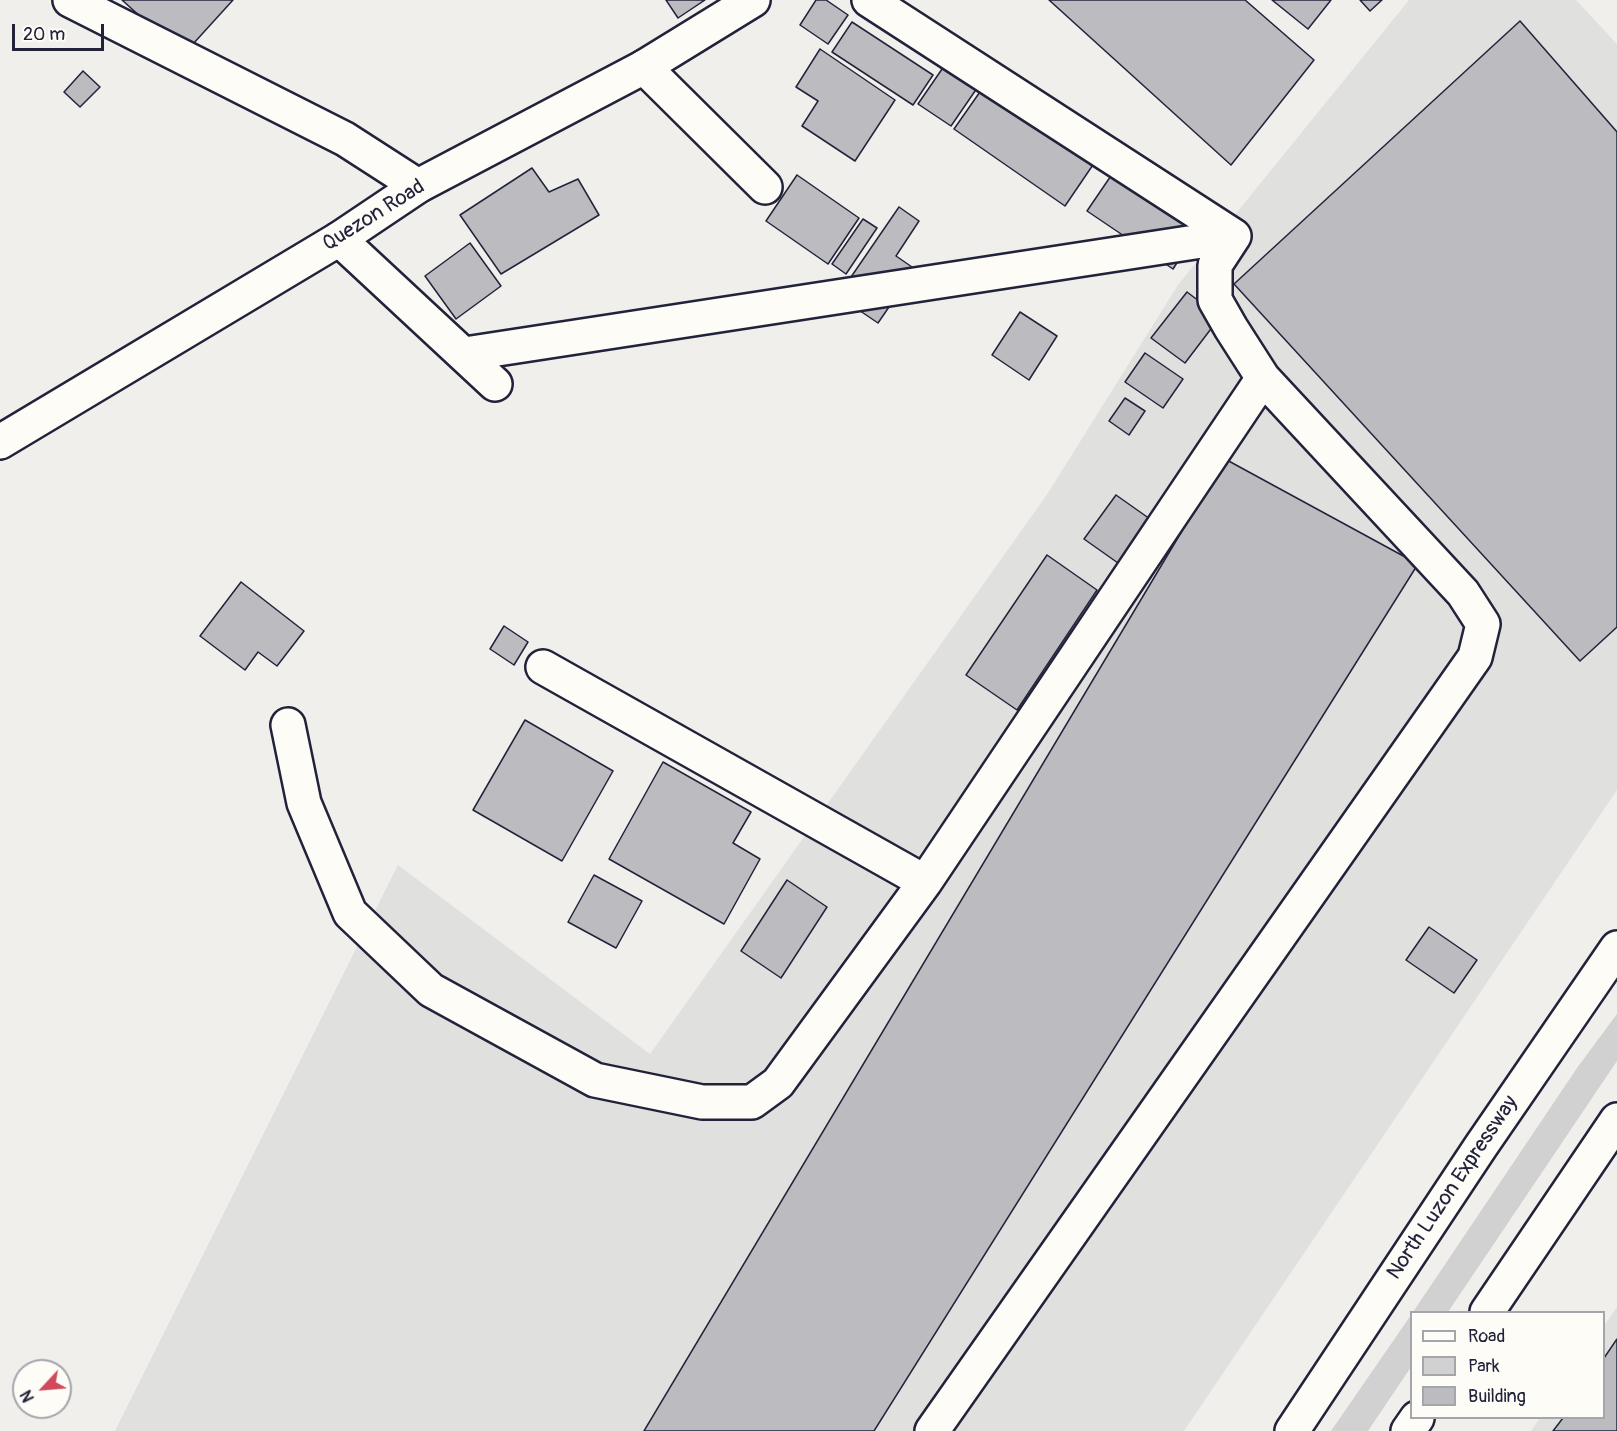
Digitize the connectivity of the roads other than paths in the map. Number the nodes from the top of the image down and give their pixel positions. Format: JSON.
{"nodes":[{"id":1,"x":70,"y":0,"type":"edge"},
{"id":2,"x":753,"y":0,"type":"edge"},
{"id":3,"x":869,"y":0,"type":"edge"},
{"id":4,"x":644,"y":67,"type":"junction"},
{"id":5,"x":418,"y":186,"type":"junction"},
{"id":6,"x":765,"y":187,"type":"dead end"},
{"id":7,"x":1234,"y":236,"type":"junction"},
{"id":8,"x":339,"y":239,"type":"junction"},
{"id":9,"x":465,"y":354,"type":"junction"},
{"id":10,"x":1263,"y":378,"type":"junction"},
{"id":11,"x":495,"y":384,"type":"dead end"},
{"id":12,"x":0,"y":442,"type":"edge"},
{"id":13,"x":543,"y":668,"type":"dead end"},
{"id":14,"x":288,"y":725,"type":"dead end"},
{"id":15,"x":925,"y":882,"type":"junction"},
{"id":16,"x":1617,"y":948,"type":"edge"},
{"id":17,"x":1617,"y":1120,"type":"edge"},
{"id":18,"x":1617,"y":1140,"type":"edge"},
{"id":19,"x":1575,"y":1182,"type":"junction"},
{"id":20,"x":1488,"y":1311,"type":"edge"},
{"id":21,"x":932,"y":1431,"type":"edge"},
{"id":22,"x":1293,"y":1431,"type":"edge"}],
"edges":[{"from":1,"to":5,"type":"main road"},
{"from":2,"to":4,"type":"main road","name":"Quezon Road"},
{"from":3,"to":7,"type":"main road"},
{"from":4,"to":5,"type":"main road","name":"Quezon Road"},
{"from":4,"to":6,"type":"main road"},
{"from":5,"to":8,"type":"main road","name":"Quezon Road"},
{"from":7,"to":9,"type":"main road"},
{"from":7,"to":10,"type":"main road"},
{"from":8,"to":9,"type":"main road"},
{"from":8,"to":12,"type":"main road","name":"Quezon Road"},
{"from":9,"to":11,"type":"main road"},
{"from":10,"to":15,"type":"main road"},
{"from":10,"to":21,"type":"main road"},
{"from":13,"to":15,"type":"main road"},
{"from":14,"to":15,"type":"main road"},
{"from":16,"to":22,"type":"main road","name":"North Luzon Expressway"},
{"from":17,"to":19,"type":"main road"},
{"from":18,"to":19,"type":"main road"},
{"from":19,"to":20,"type":"main road"}]}
